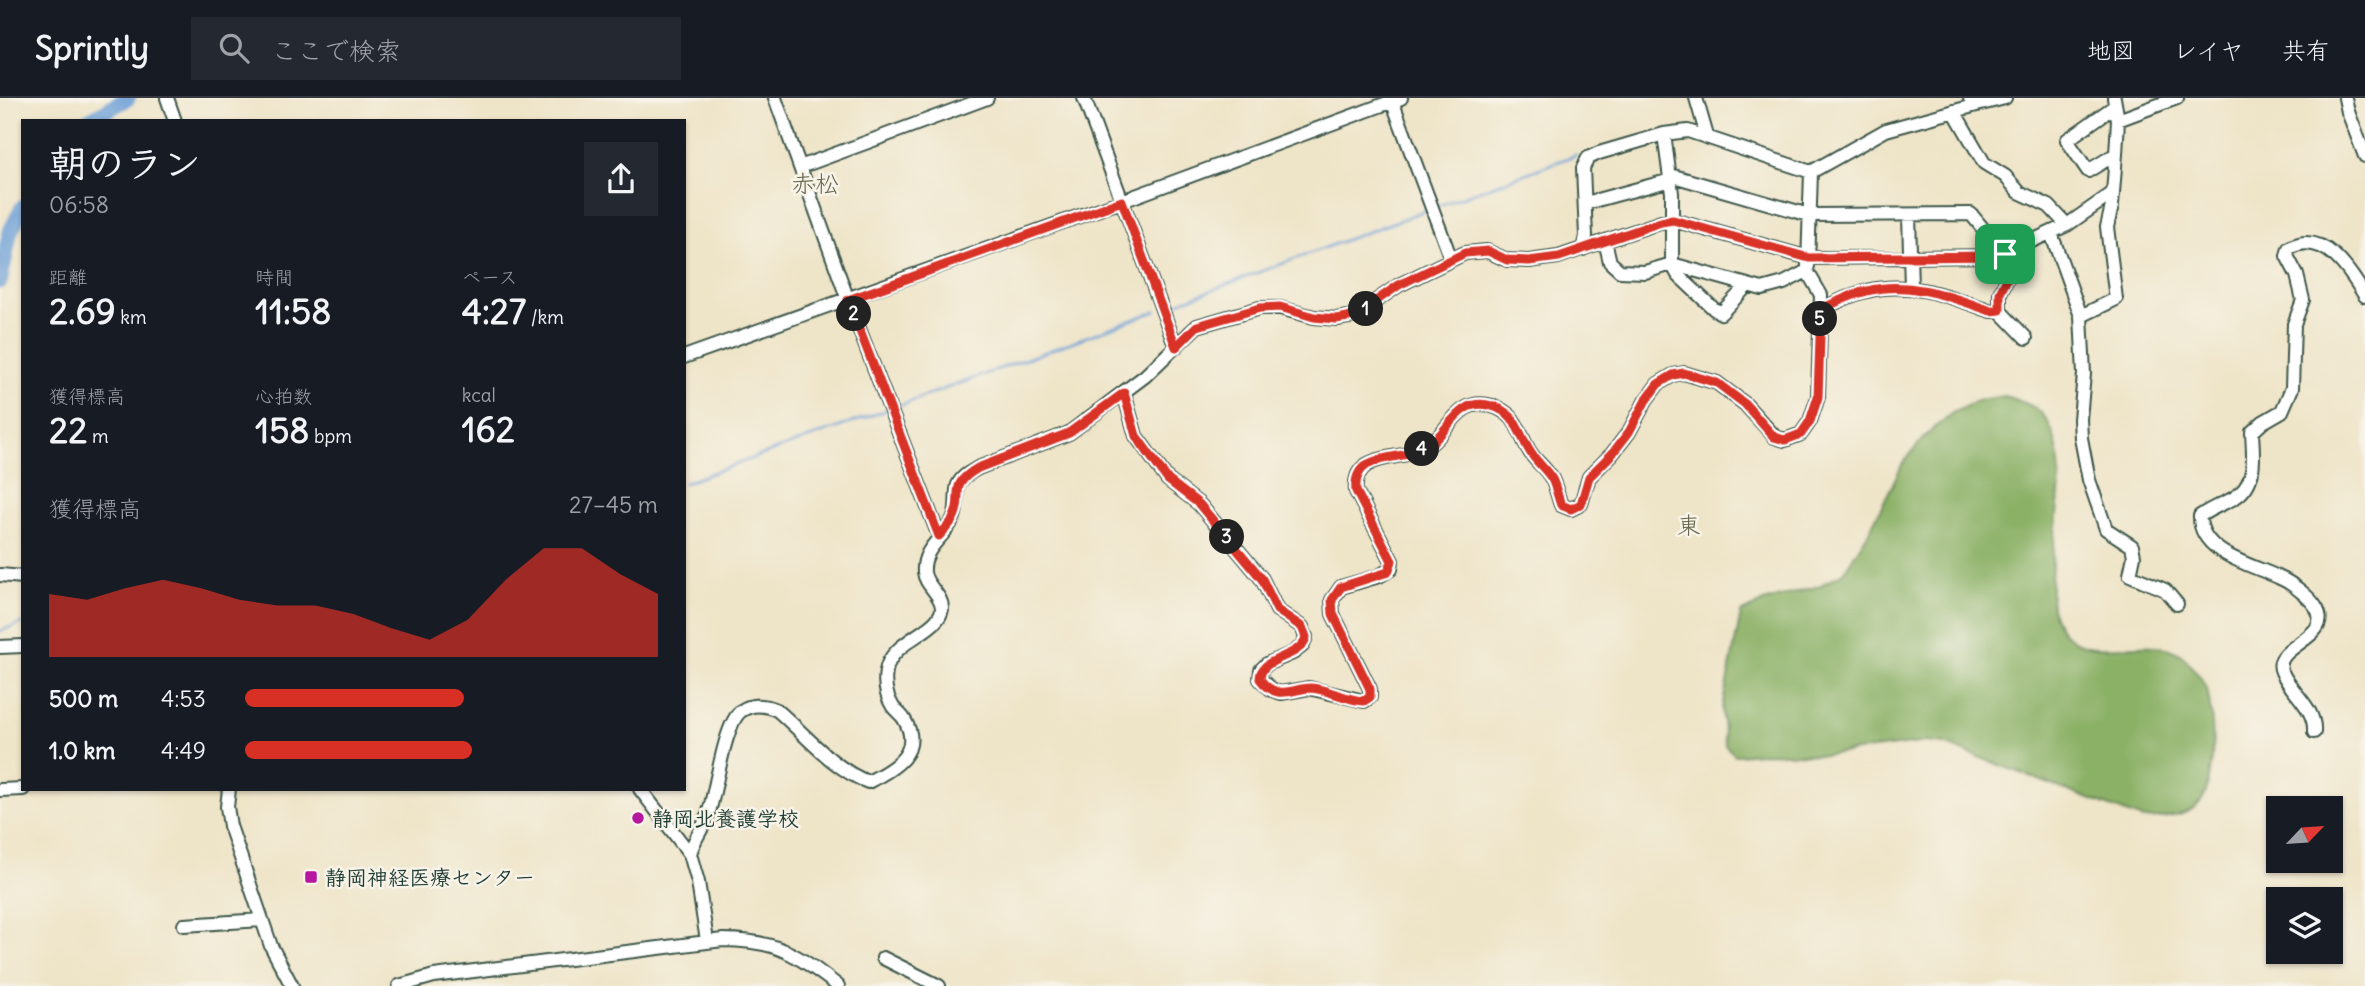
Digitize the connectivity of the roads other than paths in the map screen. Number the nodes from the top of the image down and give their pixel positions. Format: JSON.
{"nodes":[{"id":1,"x":167,"y":98,"type":"edge"},
{"id":2,"x":775,"y":98,"type":"edge"},
{"id":3,"x":987,"y":98,"type":"edge"},
{"id":4,"x":1084,"y":98,"type":"edge"},
{"id":5,"x":2005,"y":98,"type":"edge"},
{"id":6,"x":2177,"y":98,"type":"edge"},
{"id":7,"x":2345,"y":98,"type":"edge"},
{"id":8,"x":1395,"y":99,"type":"edge"},
{"id":9,"x":1700,"y":99,"type":"edge"},
{"id":10,"x":1971,"y":102,"type":"edge"},
{"id":11,"x":2115,"y":102,"type":"edge"},
{"id":12,"x":1954,"y":111,"type":"junction"},
{"id":13,"x":175,"y":119,"type":"edge"},
{"id":14,"x":2118,"y":120,"type":"junction"},
{"id":15,"x":1664,"y":134,"type":"junction"},
{"id":16,"x":1707,"y":136,"type":"junction"},
{"id":17,"x":2116,"y":154,"type":"junction"},
{"id":18,"x":2365,"y":156,"type":"edge"},
{"id":19,"x":800,"y":167,"type":"junction"},
{"id":20,"x":1811,"y":172,"type":"junction"},
{"id":21,"x":1670,"y":177,"type":"junction"},
{"id":22,"x":2113,"y":193,"type":"junction"},
{"id":23,"x":1122,"y":201,"type":"junction"},
{"id":24,"x":1586,"y":203,"type":"junction"},
{"id":25,"x":1809,"y":215,"type":"junction"},
{"id":26,"x":1909,"y":215,"type":"junction"},
{"id":27,"x":1673,"y":220,"type":"junction"},
{"id":28,"x":2067,"y":225,"type":"junction"},
{"id":29,"x":2051,"y":233,"type":"junction"},
{"id":30,"x":1605,"y":242,"type":"junction"},
{"id":31,"x":1583,"y":249,"type":"junction"},
{"id":32,"x":1998,"y":255,"type":"junction"},
{"id":33,"x":1910,"y":256,"type":"junction"},
{"id":34,"x":1451,"y":259,"type":"junction"},
{"id":35,"x":1672,"y":264,"type":"junction"},
{"id":36,"x":1808,"y":264,"type":"junction"},
{"id":37,"x":1747,"y":286,"type":"junction"},
{"id":38,"x":1911,"y":288,"type":"junction"},
{"id":39,"x":2365,"y":296,"type":"edge"},
{"id":40,"x":848,"y":300,"type":"junction"},
{"id":41,"x":1821,"y":309,"type":"junction"},
{"id":42,"x":2000,"y":310,"type":"junction"},
{"id":43,"x":2081,"y":316,"type":"junction"},
{"id":44,"x":2026,"y":338,"type":"dead end"},
{"id":45,"x":1176,"y":347,"type":"junction"},
{"id":46,"x":686,"y":356,"type":"edge"},
{"id":47,"x":1124,"y":393,"type":"junction"},
{"id":48,"x":939,"y":536,"type":"junction"},
{"id":49,"x":0,"y":575,"type":"edge"},
{"id":50,"x":21,"y":577,"type":"edge"},
{"id":51,"x":2177,"y":604,"type":"dead end"},
{"id":52,"x":21,"y":646,"type":"edge"},
{"id":53,"x":0,"y":647,"type":"edge"},
{"id":54,"x":2314,"y":732,"type":"dead end"},
{"id":55,"x":21,"y":789,"type":"edge"},
{"id":56,"x":0,"y":790,"type":"edge"},
{"id":57,"x":229,"y":791,"type":"edge"},
{"id":58,"x":642,"y":791,"type":"edge"},
{"id":59,"x":690,"y":854,"type":"junction"},
{"id":60,"x":262,"y":920,"type":"junction"},
{"id":61,"x":184,"y":925,"type":"dead end"},
{"id":62,"x":707,"y":941,"type":"junction"},
{"id":63,"x":883,"y":958,"type":"dead end"},
{"id":64,"x":292,"y":986,"type":"edge"},
{"id":65,"x":399,"y":986,"type":"edge"},
{"id":66,"x":838,"y":986,"type":"edge"},
{"id":67,"x":939,"y":986,"type":"edge"}],
"edges":[{"from":1,"to":13,"type":"street"},
{"from":2,"to":19,"type":"street"},
{"from":3,"to":19,"type":"street"},
{"from":4,"to":23,"type":"street"},
{"from":5,"to":10,"type":"street"},
{"from":6,"to":14,"type":"street"},
{"from":7,"to":18,"type":"street"},
{"from":8,"to":23,"type":"street"},
{"from":8,"to":34,"type":"street"},
{"from":9,"to":16,"type":"street"},
{"from":10,"to":12,"type":"street"},
{"from":11,"to":14,"type":"street"},
{"from":11,"to":17,"type":"street"},
{"from":12,"to":20,"type":"street"},
{"from":12,"to":28,"type":"street"},
{"from":14,"to":17,"type":"street"},
{"from":15,"to":16,"type":"street"},
{"from":15,"to":21,"type":"street"},
{"from":15,"to":24,"type":"street"},
{"from":16,"to":20,"type":"street"},
{"from":17,"to":22,"type":"street"},
{"from":19,"to":40,"type":"street"},
{"from":20,"to":25,"type":"street"},
{"from":21,"to":24,"type":"street"},
{"from":21,"to":25,"type":"street"},
{"from":21,"to":27,"type":"street"},
{"from":22,"to":28,"type":"street"},
{"from":22,"to":43,"type":"street"},
{"from":23,"to":40,"type":"street"},
{"from":23,"to":45,"type":"street"},
{"from":24,"to":31,"type":"street"},
{"from":25,"to":26,"type":"street"},
{"from":25,"to":36,"type":"street"},
{"from":26,"to":32,"type":"street"},
{"from":26,"to":33,"type":"street"},
{"from":27,"to":30,"type":"street"},
{"from":27,"to":35,"type":"street"},
{"from":27,"to":36,"type":"street"},
{"from":28,"to":29,"type":"street"},
{"from":29,"to":32,"type":"street"},
{"from":29,"to":43,"type":"street"},
{"from":30,"to":31,"type":"street"},
{"from":30,"to":35,"type":"street"},
{"from":31,"to":34,"type":"street"},
{"from":32,"to":33,"type":"street"},
{"from":32,"to":42,"type":"street"},
{"from":33,"to":36,"type":"street"},
{"from":33,"to":38,"type":"street"},
{"from":34,"to":45,"type":"street"},
{"from":35,"to":37,"type":"street"},
{"from":35,"to":37,"type":"street"},
{"from":36,"to":37,"type":"street"},
{"from":36,"to":41,"type":"street"},
{"from":38,"to":41,"type":"street"},
{"from":38,"to":42,"type":"street"},
{"from":39,"to":54,"type":"street"},
{"from":40,"to":46,"type":"street"},
{"from":40,"to":48,"type":"street"},
{"from":41,"to":47,"type":"street"},
{"from":42,"to":44,"type":"street"},
{"from":43,"to":51,"type":"street"},
{"from":45,"to":47,"type":"street"},
{"from":47,"to":48,"type":"street"},
{"from":48,"to":59,"type":"street"},
{"from":49,"to":50,"type":"street"},
{"from":52,"to":53,"type":"street"},
{"from":55,"to":56,"type":"street"},
{"from":57,"to":60,"type":"street"},
{"from":58,"to":59,"type":"street"},
{"from":59,"to":62,"type":"street"},
{"from":60,"to":61,"type":"street"},
{"from":60,"to":64,"type":"street"},
{"from":62,"to":65,"type":"street"},
{"from":62,"to":66,"type":"street"},
{"from":63,"to":67,"type":"street"}]}
